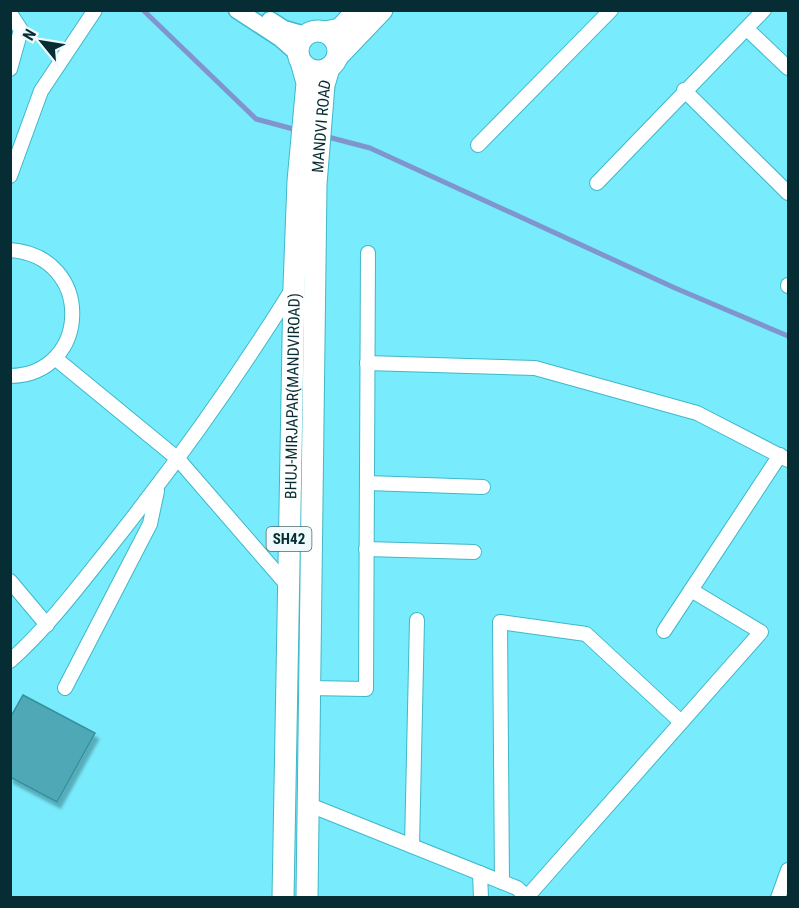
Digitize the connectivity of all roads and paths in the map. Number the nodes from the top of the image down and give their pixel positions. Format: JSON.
{"nodes":[{"id":1,"x":95,"y":10,"type":"edge"},
{"id":2,"x":237,"y":10,"type":"edge"},
{"id":3,"x":254,"y":10,"type":"edge"},
{"id":4,"x":358,"y":10,"type":"edge"},
{"id":5,"x":382,"y":10,"type":"edge"},
{"id":6,"x":611,"y":10,"type":"edge"},
{"id":7,"x":764,"y":10,"type":"edge"},
{"id":8,"x":10,"y":13,"type":"edge"},
{"id":9,"x":747,"y":29,"type":"junction"},
{"id":10,"x":316,"y":60,"type":"junction"},
{"id":11,"x":789,"y":68,"type":"edge"},
{"id":12,"x":10,"y":69,"type":"edge"},
{"id":13,"x":684,"y":90,"type":"junction"},
{"id":14,"x":478,"y":145,"type":"dead end"},
{"id":15,"x":10,"y":176,"type":"edge"},
{"id":16,"x":307,"y":182,"type":"junction"},
{"id":17,"x":597,"y":183,"type":"dead end"},
{"id":18,"x":789,"y":193,"type":"edge"},
{"id":19,"x":10,"y":250,"type":"edge"},
{"id":20,"x":368,"y":253,"type":"dead end"},
{"id":21,"x":294,"y":286,"type":"junction"},
{"id":22,"x":55,"y":358,"type":"junction"},
{"id":23,"x":368,"y":363,"type":"junction"},
{"id":24,"x":10,"y":376,"type":"edge"},
{"id":25,"x":784,"y":458,"type":"edge"},
{"id":26,"x":178,"y":459,"type":"junction"},
{"id":27,"x":367,"y":483,"type":"junction"},
{"id":28,"x":158,"y":486,"type":"junction"},
{"id":29,"x":483,"y":487,"type":"dead end"},
{"id":30,"x":366,"y":549,"type":"junction"},
{"id":31,"x":474,"y":552,"type":"dead end"},
{"id":32,"x":10,"y":581,"type":"edge"},
{"id":33,"x":288,"y":586,"type":"junction"},
{"id":34,"x":691,"y":590,"type":"junction"},
{"id":35,"x":417,"y":620,"type":"dead end"},
{"id":36,"x":47,"y":625,"type":"junction"},
{"id":37,"x":664,"y":631,"type":"dead end"},
{"id":38,"x":10,"y":661,"type":"edge"},
{"id":39,"x":65,"y":688,"type":"dead end"},
{"id":40,"x":309,"y":688,"type":"junction"},
{"id":41,"x":681,"y":722,"type":"junction"},
{"id":42,"x":307,"y":804,"type":"junction"},
{"id":43,"x":411,"y":846,"type":"junction"},
{"id":44,"x":789,"y":870,"type":"edge"},
{"id":45,"x":480,"y":873,"type":"junction"},
{"id":46,"x":502,"y":882,"type":"junction"},
{"id":47,"x":283,"y":897,"type":"edge"},
{"id":48,"x":306,"y":897,"type":"edge"},
{"id":49,"x":481,"y":897,"type":"edge"},
{"id":50,"x":527,"y":897,"type":"edge"},
{"id":51,"x":778,"y":897,"type":"edge"}],
"edges":[{"from":1,"to":15,"type":"street"},
{"from":2,"to":10,"type":"street"},
{"from":3,"to":10,"type":"street"},
{"from":4,"to":10,"type":"main road"},
{"from":5,"to":10,"type":"main road"},
{"from":6,"to":14,"type":"street"},
{"from":7,"to":9,"type":"street"},
{"from":8,"to":12,"type":"street"},
{"from":9,"to":11,"type":"street"},
{"from":9,"to":13,"type":"street"},
{"from":10,"to":16,"type":"main road","name":"MANDVI ROAD","number":"SH42"},
{"from":13,"to":17,"type":"street"},
{"from":13,"to":18,"type":"street"},
{"from":16,"to":21,"type":"main road","name":"BHUJ-MIRJAPAR(MANDVIROAD)","number":"SH42"},
{"from":16,"to":40,"type":"main road","name":"BHUJ-MIRJAPAR(MANDVIROAD)","number":"SH42"},
{"from":19,"to":22,"type":"street"},
{"from":20,"to":23,"type":"street"},
{"from":21,"to":26,"type":"street"},
{"from":21,"to":33,"type":"main road","name":"BHUJ-MIRJAPAR(MANDVIROAD)","number":"SH42"},
{"from":22,"to":24,"type":"street"},
{"from":22,"to":26,"type":"street"},
{"from":23,"to":25,"type":"street"},
{"from":23,"to":27,"type":"street"},
{"from":25,"to":34,"type":"street"},
{"from":26,"to":28,"type":"street"},
{"from":26,"to":33,"type":"street"},
{"from":27,"to":29,"type":"street"},
{"from":27,"to":30,"type":"street"},
{"from":28,"to":36,"type":"street"},
{"from":28,"to":39,"type":"street"},
{"from":30,"to":31,"type":"street"},
{"from":30,"to":40,"type":"street"},
{"from":32,"to":36,"type":"street"},
{"from":33,"to":47,"type":"main road","name":"BHUJ-MIRJAPAR(MANDVIROAD)","number":"SH42"},
{"from":34,"to":37,"type":"street"},
{"from":34,"to":41,"type":"street"},
{"from":35,"to":43,"type":"street"},
{"from":36,"to":38,"type":"street"},
{"from":40,"to":42,"type":"main road","name":"BHUJ-MIRJAPAR(MANDVIROAD)","number":"SH42"},
{"from":41,"to":46,"type":"street"},
{"from":41,"to":50,"type":"street"},
{"from":42,"to":43,"type":"street"},
{"from":42,"to":48,"type":"main road","name":"BHUJ-MIRJAPAR(MANDVIROAD)","number":"SH42"},
{"from":43,"to":45,"type":"street"},
{"from":44,"to":51,"type":"street"},
{"from":45,"to":46,"type":"street"},
{"from":45,"to":49,"type":"street"},
{"from":46,"to":50,"type":"street"}]}
